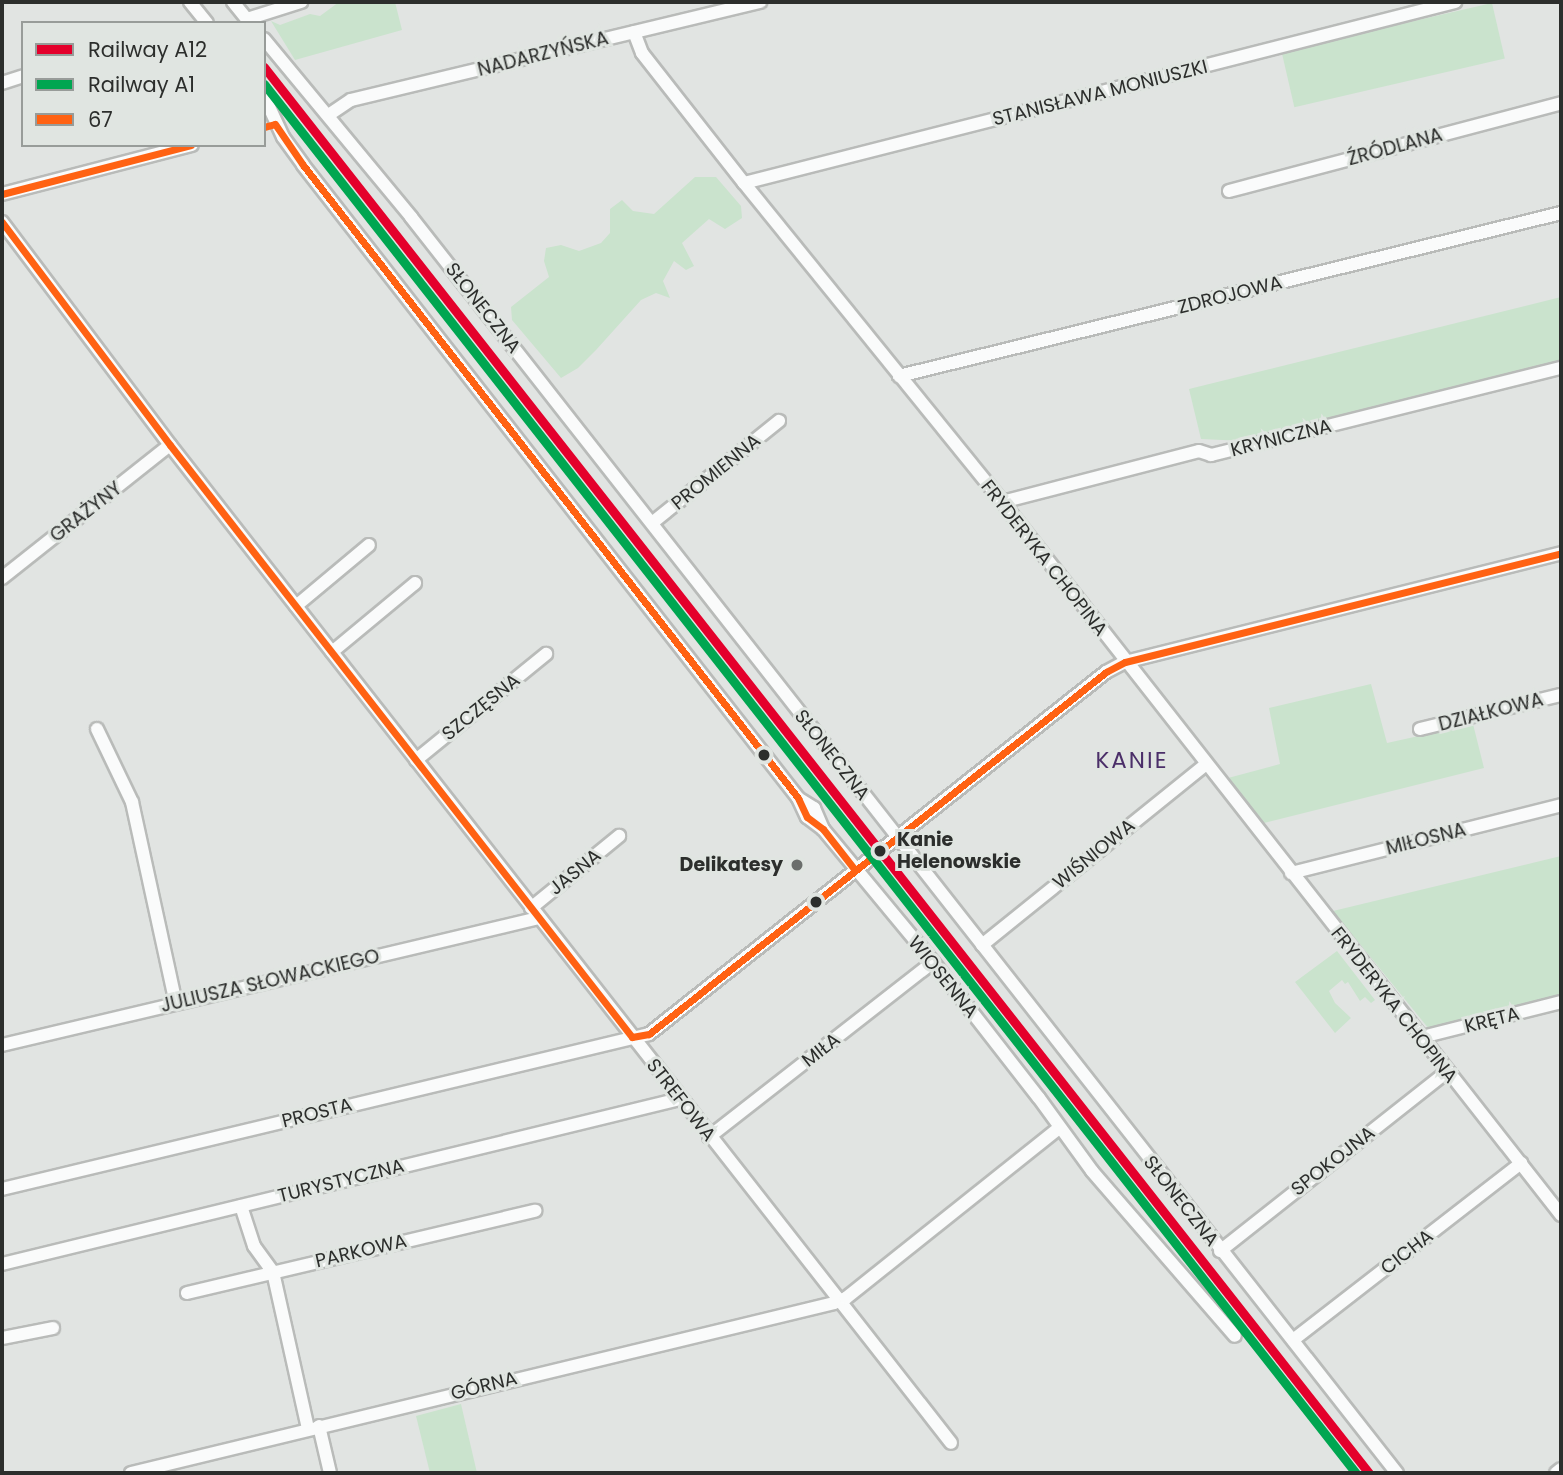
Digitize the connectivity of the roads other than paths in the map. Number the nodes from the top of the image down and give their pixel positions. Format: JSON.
{"nodes":[{"id":1,"x":190,"y":2,"type":"edge"},
{"id":2,"x":233,"y":2,"type":"edge"},
{"id":3,"x":301,"y":2,"type":"edge"},
{"id":4,"x":760,"y":2,"type":"edge"},
{"id":5,"x":1455,"y":2,"type":"edge"},
{"id":6,"x":204,"y":21,"type":"edge"},
{"id":7,"x":249,"y":21,"type":"edge"},
{"id":8,"x":634,"y":32,"type":"junction"},
{"id":9,"x":266,"y":41,"type":"edge"},
{"id":10,"x":21,"y":77,"type":"edge"},
{"id":11,"x":2,"y":83,"type":"edge"},
{"id":12,"x":266,"y":99,"type":"edge"},
{"id":13,"x":1561,"y":103,"type":"edge"},
{"id":14,"x":330,"y":114,"type":"junction"},
{"id":15,"x":270,"y":125,"type":"edge"},
{"id":16,"x":184,"y":147,"type":"edge"},
{"id":17,"x":744,"y":183,"type":"junction"},
{"id":18,"x":1229,"y":191,"type":"dead end"},
{"id":19,"x":2,"y":194,"type":"edge"},
{"id":20,"x":1561,"y":213,"type":"edge"},
{"id":21,"x":2,"y":222,"type":"edge"},
{"id":22,"x":1561,"y":368,"type":"edge"},
{"id":23,"x":899,"y":376,"type":"junction"},
{"id":24,"x":779,"y":421,"type":"dead end"},
{"id":25,"x":170,"y":445,"type":"junction"},
{"id":26,"x":1002,"y":502,"type":"junction"},
{"id":27,"x":652,"y":523,"type":"junction"},
{"id":28,"x":369,"y":545,"type":"dead end"},
{"id":29,"x":1561,"y":553,"type":"edge"},
{"id":30,"x":2,"y":578,"type":"edge"},
{"id":31,"x":415,"y":583,"type":"dead end"},
{"id":32,"x":296,"y":606,"type":"junction"},
{"id":33,"x":332,"y":652,"type":"junction"},
{"id":34,"x":546,"y":654,"type":"dead end"},
{"id":35,"x":1125,"y":662,"type":"junction"},
{"id":36,"x":1561,"y":695,"type":"edge"},
{"id":37,"x":97,"y":729,"type":"dead end"},
{"id":38,"x":1420,"y":729,"type":"dead end"},
{"id":39,"x":416,"y":760,"type":"junction"},
{"id":40,"x":1206,"y":764,"type":"junction"},
{"id":41,"x":1561,"y":805,"type":"edge"},
{"id":42,"x":619,"y":836,"type":"dead end"},
{"id":43,"x":898,"y":837,"type":"junction"},
{"id":44,"x":855,"y":870,"type":"junction"},
{"id":45,"x":1291,"y":873,"type":"junction"},
{"id":46,"x":535,"y":913,"type":"junction"},
{"id":47,"x":982,"y":945,"type":"junction"},
{"id":48,"x":933,"y":962,"type":"junction"},
{"id":49,"x":1561,"y":1002,"type":"edge"},
{"id":50,"x":176,"y":1003,"type":"junction"},
{"id":51,"x":632,"y":1037,"type":"junction"},
{"id":52,"x":1422,"y":1037,"type":"junction"},
{"id":53,"x":2,"y":1045,"type":"edge"},
{"id":54,"x":1447,"y":1072,"type":"junction"},
{"id":55,"x":680,"y":1099,"type":"junction"},
{"id":56,"x":1059,"y":1128,"type":"junction"},
{"id":57,"x":709,"y":1137,"type":"junction"},
{"id":58,"x":1521,"y":1164,"type":"junction"},
{"id":59,"x":2,"y":1189,"type":"edge"},
{"id":60,"x":241,"y":1206,"type":"junction"},
{"id":61,"x":535,"y":1211,"type":"dead end"},
{"id":62,"x":1561,"y":1215,"type":"edge"},
{"id":63,"x":1220,"y":1251,"type":"junction"},
{"id":64,"x":2,"y":1264,"type":"edge"},
{"id":65,"x":273,"y":1272,"type":"junction"},
{"id":66,"x":187,"y":1293,"type":"dead end"},
{"id":67,"x":838,"y":1301,"type":"junction"},
{"id":68,"x":53,"y":1328,"type":"dead end"},
{"id":69,"x":1235,"y":1336,"type":"dead end"},
{"id":70,"x":2,"y":1338,"type":"edge"},
{"id":71,"x":1293,"y":1340,"type":"junction"},
{"id":72,"x":313,"y":1427,"type":"junction"},
{"id":73,"x":951,"y":1443,"type":"dead end"},
{"id":74,"x":1561,"y":1469,"type":"edge"},
{"id":75,"x":131,"y":1473,"type":"edge"},
{"id":76,"x":330,"y":1473,"type":"edge"},
{"id":77,"x":1397,"y":1473,"type":"edge"},
{"id":78,"x":1556,"y":1473,"type":"edge"}],
"edges":[{"from":1,"to":6,"type":"street"},
{"from":2,"to":7,"type":"street"},
{"from":3,"to":7,"type":"street"},
{"from":4,"to":8,"type":"street","name":"NADARZYŃSKA"},
{"from":5,"to":17,"type":"street","name":"STANISŁAWA MONIUSZKI"},
{"from":8,"to":14,"type":"street","name":"NADARZYŃSKA"},
{"from":8,"to":17,"type":"street","name":"FRYDERYKA CHOPINA"},
{"from":9,"to":14,"type":"street","name":"SŁONECZNA"},
{"from":10,"to":11,"type":"street"},
{"from":12,"to":15,"type":"street","name":"WIOSENNA"},
{"from":13,"to":18,"type":"street","name":"ŹRÓDLANA"},
{"from":14,"to":27,"type":"street","name":"SŁONECZNA"},
{"from":15,"to":44,"type":"street","name":"WIOSENNA"},
{"from":16,"to":19,"type":"street"},
{"from":17,"to":23,"type":"street","name":"FRYDERYKA CHOPINA"},
{"from":20,"to":23,"type":"street","name":"ZDROJOWA"},
{"from":21,"to":25,"type":"street","name":"STREFOWA"},
{"from":22,"to":26,"type":"street","name":"KRYNICZNA"},
{"from":23,"to":26,"type":"street","name":"FRYDERYKA CHOPINA"},
{"from":24,"to":27,"type":"street","name":"PROMIENNA"},
{"from":25,"to":30,"type":"street","name":"GRAŻYNY"},
{"from":25,"to":32,"type":"street","name":"STREFOWA"},
{"from":26,"to":35,"type":"street","name":"FRYDERYKA CHOPINA"},
{"from":27,"to":43,"type":"street","name":"SŁONECZNA"},
{"from":28,"to":32,"type":"street"},
{"from":29,"to":35,"type":"street","name":"PROSTA"},
{"from":31,"to":33,"type":"street"},
{"from":32,"to":33,"type":"street","name":"STREFOWA"},
{"from":33,"to":39,"type":"street","name":"STREFOWA"},
{"from":34,"to":39,"type":"street","name":"SZCZĘSNA"},
{"from":35,"to":40,"type":"street","name":"FRYDERYKA CHOPINA"},
{"from":35,"to":43,"type":"street","name":"PROSTA"},
{"from":36,"to":38,"type":"street","name":"DZIAŁKOWA"},
{"from":37,"to":50,"type":"street"},
{"from":39,"to":46,"type":"street","name":"STREFOWA"},
{"from":40,"to":45,"type":"street","name":"FRYDERYKA CHOPINA"},
{"from":40,"to":47,"type":"street","name":"WIŚNIOWA"},
{"from":41,"to":45,"type":"street","name":"MIŁOSNA"},
{"from":42,"to":46,"type":"street","name":"JASNA"},
{"from":43,"to":44,"type":"street","name":"PROSTA"},
{"from":43,"to":47,"type":"street","name":"SŁONECZNA"},
{"from":44,"to":48,"type":"street","name":"WIOSENNA"},
{"from":44,"to":51,"type":"street","name":"PROSTA"},
{"from":45,"to":52,"type":"street","name":"FRYDERYKA CHOPINA"},
{"from":46,"to":50,"type":"street","name":"JULIUSZA SŁOWACKIEGO"},
{"from":46,"to":51,"type":"street","name":"STREFOWA"},
{"from":47,"to":63,"type":"street","name":"SŁONECZNA"},
{"from":48,"to":56,"type":"street","name":"WIOSENNA"},
{"from":48,"to":57,"type":"street","name":"MIŁA"},
{"from":49,"to":52,"type":"street","name":"KRĘTA"},
{"from":50,"to":53,"type":"street","name":"JULIUSZA SŁOWACKIEGO"},
{"from":51,"to":55,"type":"street","name":"STREFOWA"},
{"from":51,"to":59,"type":"street","name":"PROSTA"},
{"from":52,"to":54,"type":"street","name":"FRYDERYKA CHOPINA"},
{"from":54,"to":58,"type":"street","name":"FRYDERYKA CHOPINA"},
{"from":54,"to":63,"type":"street","name":"SPOKOJNA"},
{"from":55,"to":57,"type":"street","name":"STREFOWA"},
{"from":55,"to":60,"type":"street","name":"TURYSTYCZNA"},
{"from":56,"to":67,"type":"street"},
{"from":56,"to":69,"type":"street","name":"WIOSENNA"},
{"from":57,"to":67,"type":"street","name":"STREFOWA"},
{"from":58,"to":62,"type":"street","name":"FRYDERYKA CHOPINA"},
{"from":58,"to":71,"type":"street","name":"CICHA"},
{"from":60,"to":64,"type":"street","name":"TURYSTYCZNA"},
{"from":60,"to":65,"type":"street"},
{"from":61,"to":65,"type":"street","name":"PARKOWA"},
{"from":63,"to":71,"type":"street","name":"SŁONECZNA"},
{"from":65,"to":66,"type":"street","name":"PARKOWA"},
{"from":65,"to":72,"type":"street"},
{"from":67,"to":72,"type":"street","name":"GÓRNA"},
{"from":67,"to":73,"type":"street","name":"STREFOWA"},
{"from":68,"to":70,"type":"street"},
{"from":71,"to":77,"type":"street","name":"SŁONECZNA"},
{"from":72,"to":75,"type":"street","name":"GÓRNA"},
{"from":72,"to":76,"type":"street"},
{"from":74,"to":78,"type":"street"}]}
